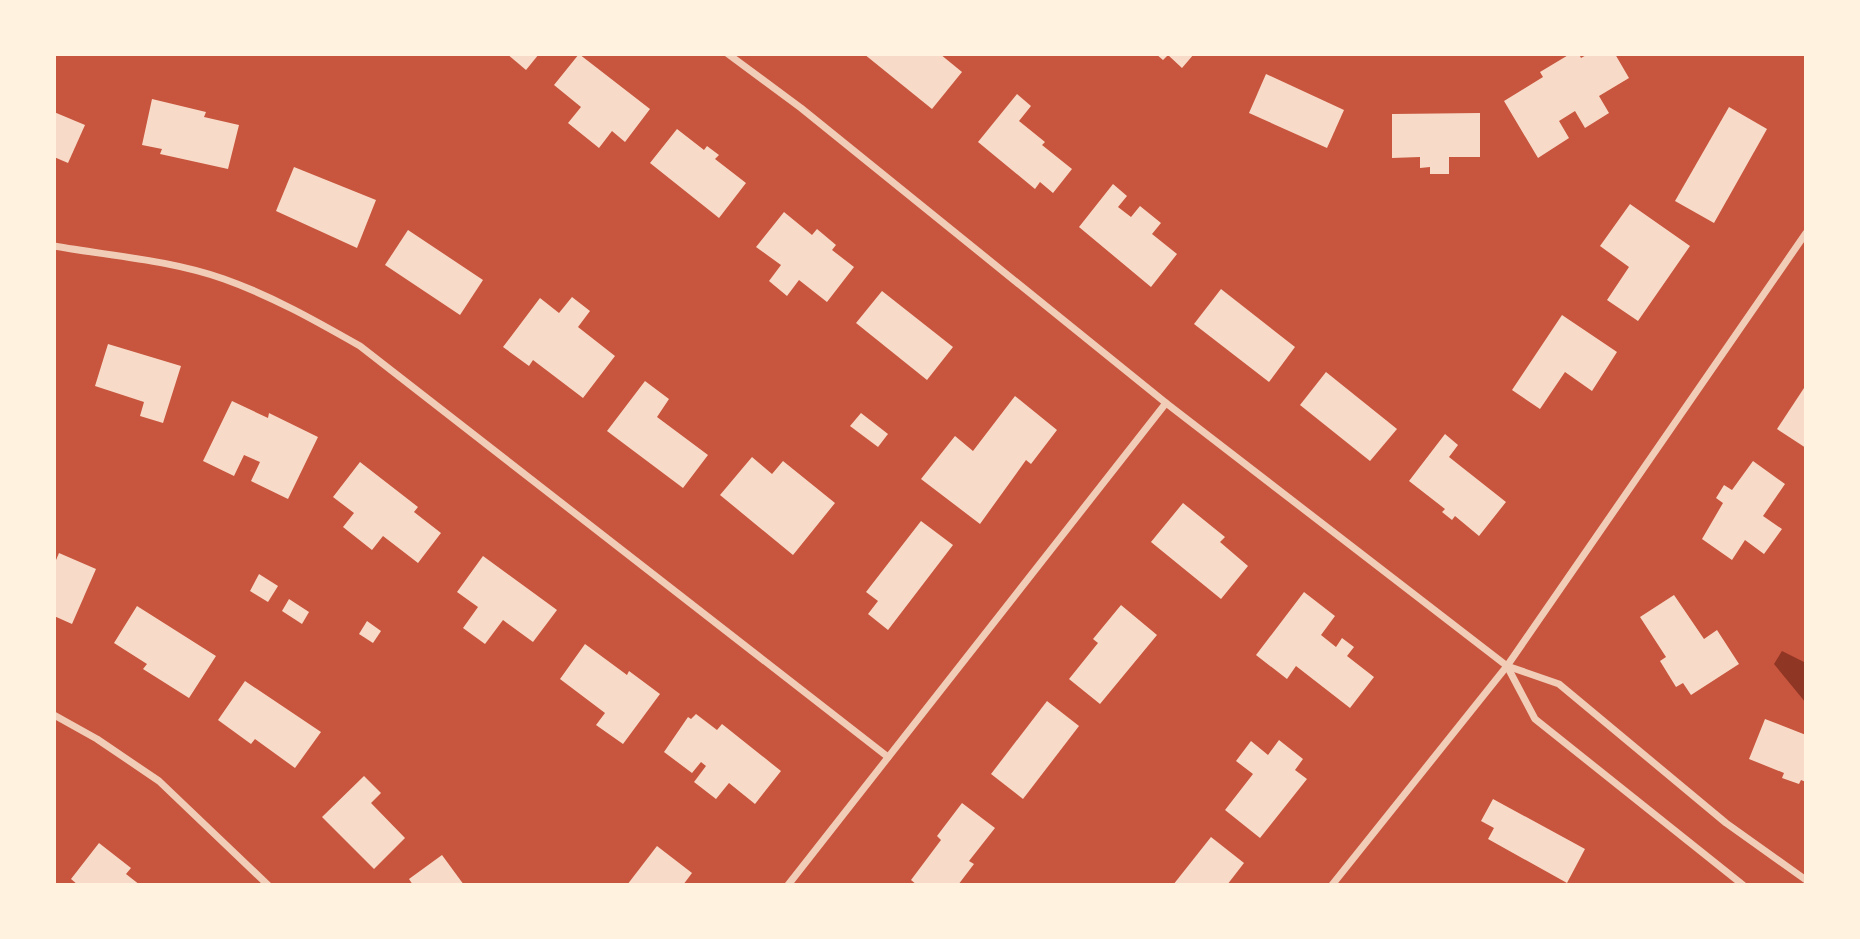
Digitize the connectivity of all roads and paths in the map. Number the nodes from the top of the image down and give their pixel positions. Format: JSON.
{"nodes":[{"id":1,"x":728,"y":54,"type":"edge"},
{"id":2,"x":1806,"y":233,"type":"edge"},
{"id":3,"x":54,"y":246,"type":"edge"},
{"id":4,"x":1166,"y":403,"type":"junction"},
{"id":5,"x":1507,"y":666,"type":"junction"},
{"id":6,"x":54,"y":715,"type":"edge"},
{"id":7,"x":888,"y":757,"type":"junction"},
{"id":8,"x":1806,"y":880,"type":"edge"},
{"id":9,"x":268,"y":885,"type":"edge"},
{"id":10,"x":788,"y":885,"type":"edge"},
{"id":11,"x":1332,"y":885,"type":"edge"},
{"id":12,"x":1743,"y":885,"type":"edge"}],
"edges":[{"from":1,"to":4,"type":"street"},
{"from":2,"to":5,"type":"street"},
{"from":3,"to":7,"type":"street"},
{"from":4,"to":5,"type":"street"},
{"from":4,"to":7,"type":"street"},
{"from":5,"to":8,"type":"street"},
{"from":5,"to":11,"type":"street"},
{"from":5,"to":12,"type":"street"},
{"from":6,"to":9,"type":"street"},
{"from":7,"to":10,"type":"street"}]}
